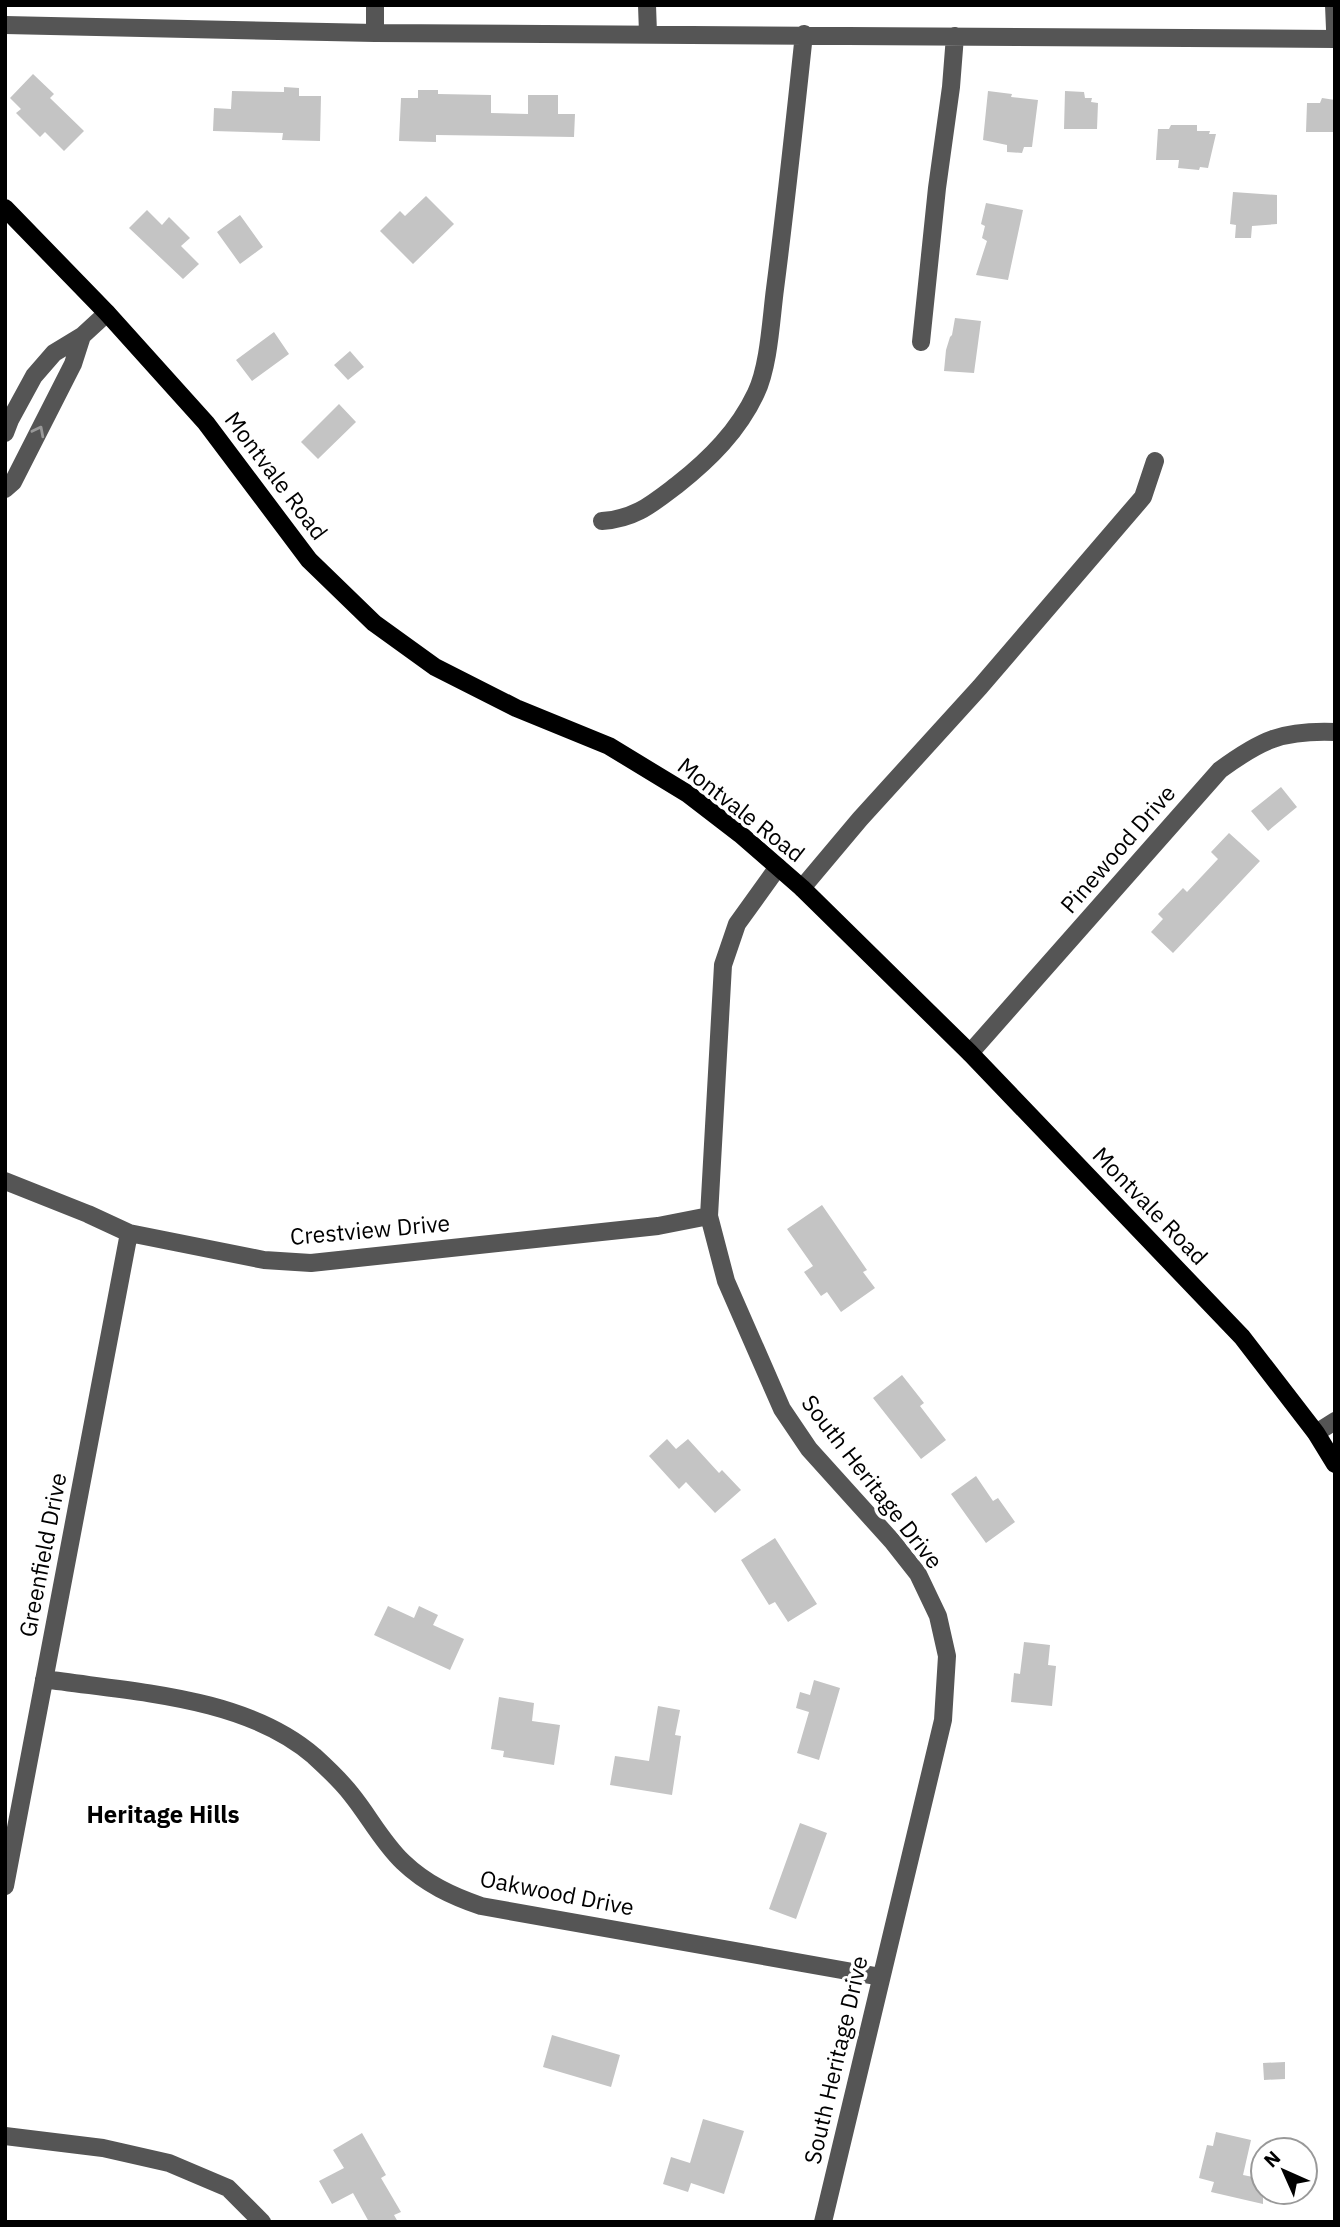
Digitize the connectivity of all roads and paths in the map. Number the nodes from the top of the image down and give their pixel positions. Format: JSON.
{"nodes":[{"id":1,"x":375,"y":5,"type":"edge"},
{"id":2,"x":647,"y":5,"type":"edge"},
{"id":3,"x":1334,"y":5,"type":"edge"},
{"id":4,"x":5,"y":25,"type":"edge"},
{"id":5,"x":1335,"y":29,"type":"edge"},
{"id":6,"x":375,"y":33,"type":"junction"},
{"id":7,"x":648,"y":33,"type":"junction"},
{"id":8,"x":804,"y":34,"type":"junction"},
{"id":9,"x":955,"y":36,"type":"junction"},
{"id":10,"x":1335,"y":38,"type":"edge"},
{"id":11,"x":5,"y":208,"type":"edge"},
{"id":12,"x":107,"y":313,"type":"junction"},
{"id":13,"x":82,"y":336,"type":"junction"},
{"id":14,"x":921,"y":342,"type":"dead end"},
{"id":15,"x":5,"y":433,"type":"edge"},
{"id":16,"x":1155,"y":461,"type":"dead end"},
{"id":17,"x":5,"y":489,"type":"edge"},
{"id":18,"x":602,"y":521,"type":"dead end"},
{"id":19,"x":1335,"y":732,"type":"edge"},
{"id":20,"x":778,"y":867,"type":"junction"},
{"id":21,"x":802,"y":888,"type":"junction"},
{"id":22,"x":970,"y":1053,"type":"junction"},
{"id":23,"x":5,"y":1181,"type":"edge"},
{"id":24,"x":709,"y":1216,"type":"junction"},
{"id":25,"x":129,"y":1233,"type":"junction"},
{"id":26,"x":1335,"y":1421,"type":"edge"},
{"id":27,"x":1316,"y":1433,"type":"junction"},
{"id":28,"x":1335,"y":1464,"type":"edge"},
{"id":29,"x":44,"y":1679,"type":"junction"},
{"id":30,"x":5,"y":1886,"type":"edge"},
{"id":31,"x":881,"y":1977,"type":"junction"},
{"id":32,"x":5,"y":2136,"type":"edge"},
{"id":33,"x":262,"y":2222,"type":"edge"},
{"id":34,"x":822,"y":2222,"type":"edge"}],
"edges":[{"from":1,"to":6,"type":"street"},
{"from":2,"to":7,"type":"street"},
{"from":3,"to":5,"type":"street"},
{"from":4,"to":6,"type":"street"},
{"from":6,"to":7,"type":"street"},
{"from":7,"to":8,"type":"street"},
{"from":8,"to":9,"type":"street"},
{"from":8,"to":18,"type":"street"},
{"from":9,"to":10,"type":"street"},
{"from":9,"to":14,"type":"street"},
{"from":11,"to":12,"type":"main road","name":"Montvale Road"},
{"from":12,"to":13,"type":"street"},
{"from":12,"to":20,"type":"main road","name":"Montvale Road"},
{"from":13,"to":15,"type":"street"},
{"from":17,"to":13,"type":"street","one_way":true},
{"from":16,"to":21,"type":"street"},
{"from":19,"to":22,"type":"street","name":"Pinewood Drive"},
{"from":20,"to":21,"type":"main road","name":"Montvale Road"},
{"from":20,"to":24,"type":"street","name":"South Heritage Drive"},
{"from":21,"to":22,"type":"main road","name":"Montvale Road"},
{"from":22,"to":27,"type":"main road","name":"Montvale Road"},
{"from":23,"to":25,"type":"street","name":"Crestview Drive"},
{"from":24,"to":25,"type":"street","name":"Crestview Drive"},
{"from":24,"to":31,"type":"street","name":"South Heritage Drive"},
{"from":25,"to":29,"type":"street","name":"Greenfield Drive"},
{"from":26,"to":27,"type":"street"},
{"from":27,"to":28,"type":"main road","name":"Montvale Road"},
{"from":29,"to":30,"type":"street","name":"Greenfield Drive"},
{"from":29,"to":31,"type":"street","name":"Oakwood Drive"},
{"from":31,"to":34,"type":"street","name":"South Heritage Drive"},
{"from":32,"to":33,"type":"street"}]}
